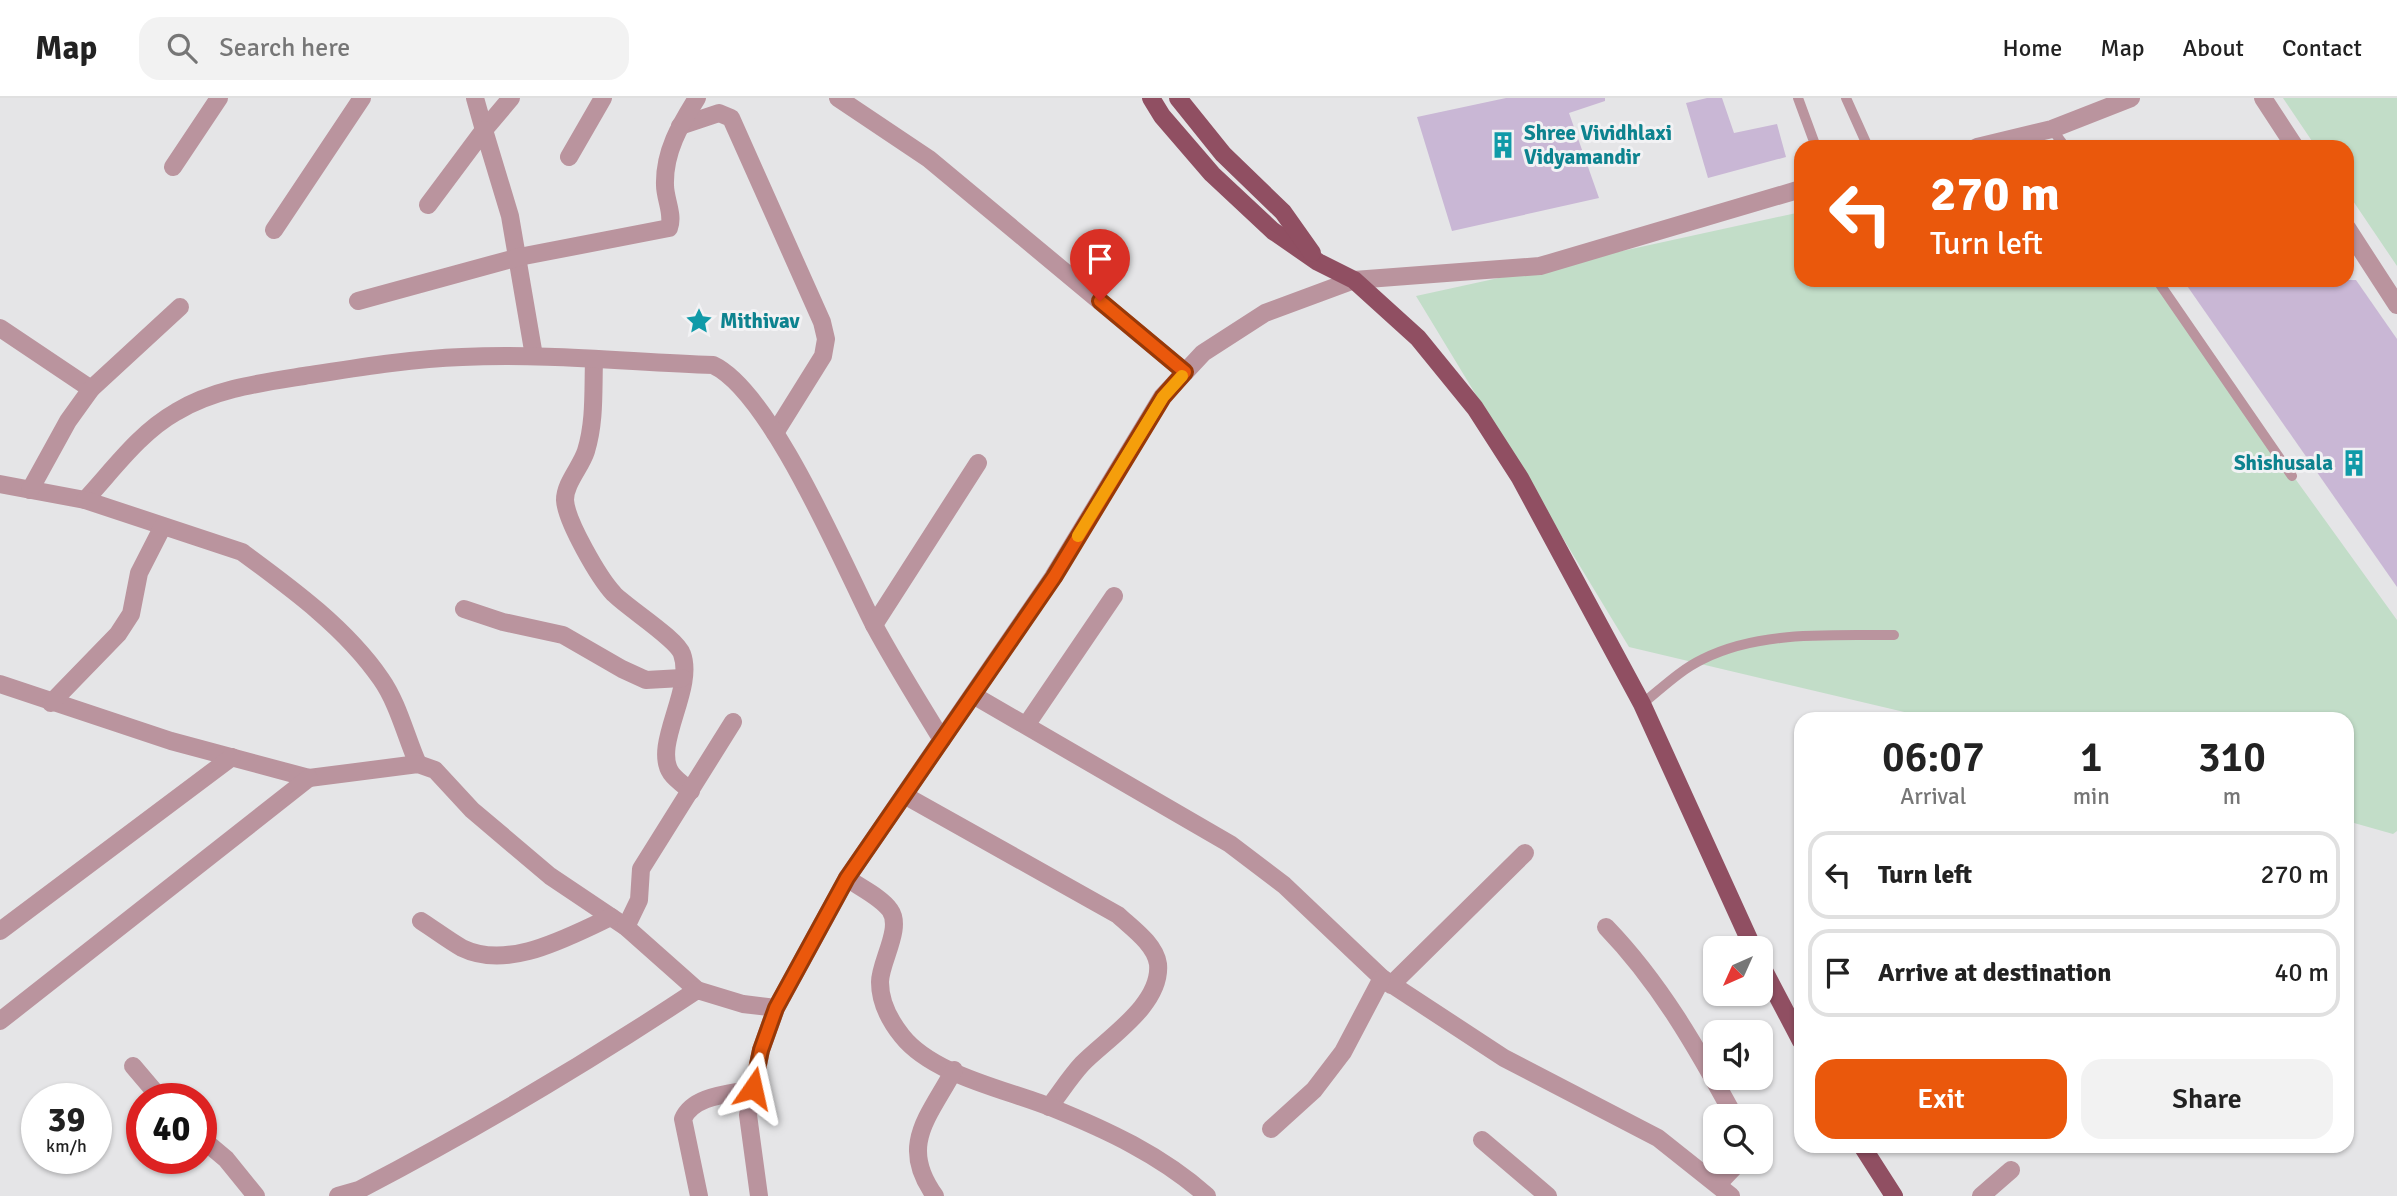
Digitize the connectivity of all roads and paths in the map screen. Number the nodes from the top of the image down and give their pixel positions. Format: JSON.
{"nodes":[{"id":1,"x":219,"y":98,"type":"edge"},
{"id":2,"x":362,"y":98,"type":"edge"},
{"id":3,"x":475,"y":98,"type":"edge"},
{"id":4,"x":511,"y":98,"type":"edge"},
{"id":5,"x":603,"y":98,"type":"edge"},
{"id":6,"x":697,"y":98,"type":"edge"},
{"id":7,"x":838,"y":98,"type":"edge"},
{"id":8,"x":1151,"y":98,"type":"edge"},
{"id":9,"x":1178,"y":98,"type":"edge"},
{"id":10,"x":1798,"y":98,"type":"edge"},
{"id":11,"x":1846,"y":98,"type":"edge"},
{"id":12,"x":2131,"y":98,"type":"edge"},
{"id":13,"x":2263,"y":98,"type":"edge"},
{"id":14,"x":863,"y":105,"type":"edge"},
{"id":15,"x":680,"y":126,"type":"junction"},
{"id":16,"x":2052,"y":129,"type":"junction"},
{"id":17,"x":484,"y":130,"type":"junction"},
{"id":18,"x":1813,"y":140,"type":"edge"},
{"id":19,"x":1865,"y":140,"type":"edge"},
{"id":20,"x":2006,"y":140,"type":"edge"},
{"id":21,"x":2060,"y":140,"type":"edge"},
{"id":22,"x":2290,"y":140,"type":"edge"},
{"id":23,"x":569,"y":157,"type":"dead end"},
{"id":24,"x":173,"y":167,"type":"dead end"},
{"id":25,"x":1794,"y":191,"type":"edge"},
{"id":26,"x":428,"y":205,"type":"dead end"},
{"id":27,"x":274,"y":230,"type":"dead end"},
{"id":28,"x":2354,"y":239,"type":"edge"},
{"id":29,"x":519,"y":257,"type":"junction"},
{"id":30,"x":1318,"y":262,"type":"junction"},
{"id":31,"x":1354,"y":280,"type":"junction"},
{"id":32,"x":2162,"y":287,"type":"edge"},
{"id":33,"x":358,"y":301,"type":"dead end"},
{"id":34,"x":2397,"y":306,"type":"edge"},
{"id":35,"x":180,"y":307,"type":"dead end"},
{"id":36,"x":0,"y":328,"type":"edge"},
{"id":37,"x":534,"y":356,"type":"junction"},
{"id":38,"x":594,"y":361,"type":"junction"},
{"id":39,"x":1185,"y":372,"type":"junction"},
{"id":40,"x":91,"y":389,"type":"junction"},
{"id":41,"x":775,"y":433,"type":"junction"},
{"id":42,"x":978,"y":463,"type":"dead end"},
{"id":43,"x":2292,"y":475,"type":"dead end"},
{"id":44,"x":0,"y":484,"type":"edge"},
{"id":45,"x":30,"y":489,"type":"junction"},
{"id":46,"x":85,"y":500,"type":"junction"},
{"id":47,"x":162,"y":528,"type":"junction"},
{"id":48,"x":1114,"y":596,"type":"dead end"},
{"id":49,"x":464,"y":609,"type":"dead end"},
{"id":50,"x":874,"y":625,"type":"junction"},
{"id":51,"x":1894,"y":635,"type":"dead end"},
{"id":52,"x":682,"y":678,"type":"junction"},
{"id":53,"x":0,"y":684,"type":"edge"},
{"id":54,"x":973,"y":695,"type":"junction"},
{"id":55,"x":51,"y":703,"type":"junction"},
{"id":56,"x":1642,"y":704,"type":"junction"},
{"id":57,"x":733,"y":722,"type":"dead end"},
{"id":58,"x":1027,"y":724,"type":"junction"},
{"id":59,"x":942,"y":740,"type":"junction"},
{"id":60,"x":232,"y":757,"type":"junction"},
{"id":61,"x":418,"y":764,"type":"junction"},
{"id":62,"x":309,"y":778,"type":"junction"},
{"id":63,"x":691,"y":791,"type":"junction"},
{"id":64,"x":904,"y":795,"type":"junction"},
{"id":65,"x":1525,"y":853,"type":"dead end"},
{"id":66,"x":847,"y":878,"type":"junction"},
{"id":67,"x":421,"y":922,"type":"dead end"},
{"id":68,"x":619,"y":922,"type":"junction"},
{"id":69,"x":1606,"y":927,"type":"dead end"},
{"id":70,"x":0,"y":931,"type":"edge"},
{"id":71,"x":1748,"y":936,"type":"edge"},
{"id":72,"x":1387,"y":982,"type":"junction"},
{"id":73,"x":1773,"y":988,"type":"edge"},
{"id":74,"x":697,"y":990,"type":"junction"},
{"id":75,"x":776,"y":1008,"type":"junction"},
{"id":76,"x":0,"y":1021,"type":"edge"},
{"id":77,"x":1794,"y":1028,"type":"edge"},
{"id":78,"x":133,"y":1066,"type":"dead end"},
{"id":79,"x":954,"y":1070,"type":"junction"},
{"id":80,"x":147,"y":1083,"type":"edge"},
{"id":81,"x":753,"y":1088,"type":"junction"},
{"id":82,"x":1727,"y":1104,"type":"edge"},
{"id":83,"x":1049,"y":1107,"type":"junction"},
{"id":84,"x":1271,"y":1129,"type":"dead end"},
{"id":85,"x":1482,"y":1140,"type":"dead end"},
{"id":86,"x":217,"y":1152,"type":"edge"},
{"id":87,"x":1866,"y":1153,"type":"edge"},
{"id":88,"x":2011,"y":1170,"type":"dead end"},
{"id":89,"x":1733,"y":1174,"type":"edge"},
{"id":90,"x":1724,"y":1190,"type":"edge"},
{"id":91,"x":1543,"y":1195,"type":"edge"},
{"id":92,"x":256,"y":1196,"type":"edge"},
{"id":93,"x":338,"y":1196,"type":"edge"},
{"id":94,"x":699,"y":1196,"type":"edge"},
{"id":95,"x":758,"y":1196,"type":"edge"},
{"id":96,"x":934,"y":1196,"type":"edge"},
{"id":97,"x":1207,"y":1196,"type":"edge"},
{"id":98,"x":1894,"y":1196,"type":"edge"},
{"id":99,"x":1981,"y":1196,"type":"edge"}],
"edges":[{"from":1,"to":24,"type":"street"},
{"from":2,"to":27,"type":"street"},
{"from":3,"to":17,"type":"street"},
{"from":4,"to":17,"type":"street"},
{"from":5,"to":23,"type":"street"},
{"from":6,"to":15,"type":"street"},
{"from":7,"to":14,"type":"street"},
{"from":8,"to":30,"type":"main road"},
{"from":9,"to":30,"type":"main road"},
{"from":10,"to":18,"type":"lane"},
{"from":11,"to":19,"type":"lane"},
{"from":12,"to":16,"type":"street"},
{"from":13,"to":22,"type":"street"},
{"from":14,"to":39,"type":"street"},
{"from":15,"to":29,"type":"street"},
{"from":15,"to":41,"type":"street"},
{"from":16,"to":20,"type":"street"},
{"from":16,"to":21,"type":"lane"},
{"from":17,"to":26,"type":"street"},
{"from":17,"to":29,"type":"street"},
{"from":25,"to":31,"type":"street"},
{"from":28,"to":34,"type":"street"},
{"from":29,"to":33,"type":"street"},
{"from":29,"to":37,"type":"street"},
{"from":30,"to":31,"type":"main road"},
{"from":31,"to":39,"type":"street"},
{"from":31,"to":56,"type":"main road"},
{"from":32,"to":43,"type":"lane"},
{"from":35,"to":40,"type":"street"},
{"from":36,"to":40,"type":"street"},
{"from":37,"to":38,"type":"street"},
{"from":37,"to":46,"type":"street"},
{"from":38,"to":41,"type":"street"},
{"from":38,"to":52,"type":"street"},
{"from":39,"to":54,"type":"street"},
{"from":40,"to":45,"type":"street"},
{"from":41,"to":50,"type":"street"},
{"from":42,"to":50,"type":"street"},
{"from":44,"to":45,"type":"street"},
{"from":45,"to":46,"type":"street"},
{"from":46,"to":47,"type":"street"},
{"from":47,"to":55,"type":"street"},
{"from":47,"to":61,"type":"street"},
{"from":48,"to":58,"type":"street"},
{"from":49,"to":52,"type":"street"},
{"from":50,"to":59,"type":"street"},
{"from":51,"to":56,"type":"lane"},
{"from":52,"to":63,"type":"street"},
{"from":53,"to":55,"type":"street"},
{"from":54,"to":58,"type":"street"},
{"from":54,"to":59,"type":"street"},
{"from":55,"to":60,"type":"street"},
{"from":56,"to":71,"type":"main road"},
{"from":57,"to":63,"type":"street"},
{"from":58,"to":72,"type":"street"},
{"from":59,"to":64,"type":"street"},
{"from":60,"to":62,"type":"street"},
{"from":60,"to":70,"type":"street"},
{"from":61,"to":62,"type":"street"},
{"from":61,"to":68,"type":"street"},
{"from":62,"to":76,"type":"street"},
{"from":63,"to":68,"type":"street"},
{"from":64,"to":66,"type":"street"},
{"from":64,"to":83,"type":"street"},
{"from":65,"to":72,"type":"street"},
{"from":66,"to":75,"type":"street"},
{"from":66,"to":79,"type":"street"},
{"from":67,"to":68,"type":"street"},
{"from":68,"to":74,"type":"street"},
{"from":69,"to":82,"type":"street"},
{"from":72,"to":84,"type":"street"},
{"from":72,"to":90,"type":"street"},
{"from":73,"to":77,"type":"main road"},
{"from":74,"to":75,"type":"street"},
{"from":74,"to":93,"type":"street"},
{"from":75,"to":81,"type":"street"},
{"from":78,"to":80,"type":"street"},
{"from":79,"to":83,"type":"street"},
{"from":79,"to":96,"type":"street"},
{"from":81,"to":94,"type":"street"},
{"from":81,"to":95,"type":"street"},
{"from":83,"to":97,"type":"street"},
{"from":85,"to":91,"type":"street"},
{"from":86,"to":92,"type":"street"},
{"from":87,"to":98,"type":"main road"},
{"from":88,"to":99,"type":"street"},
{"from":89,"to":90,"type":"street"}]}
